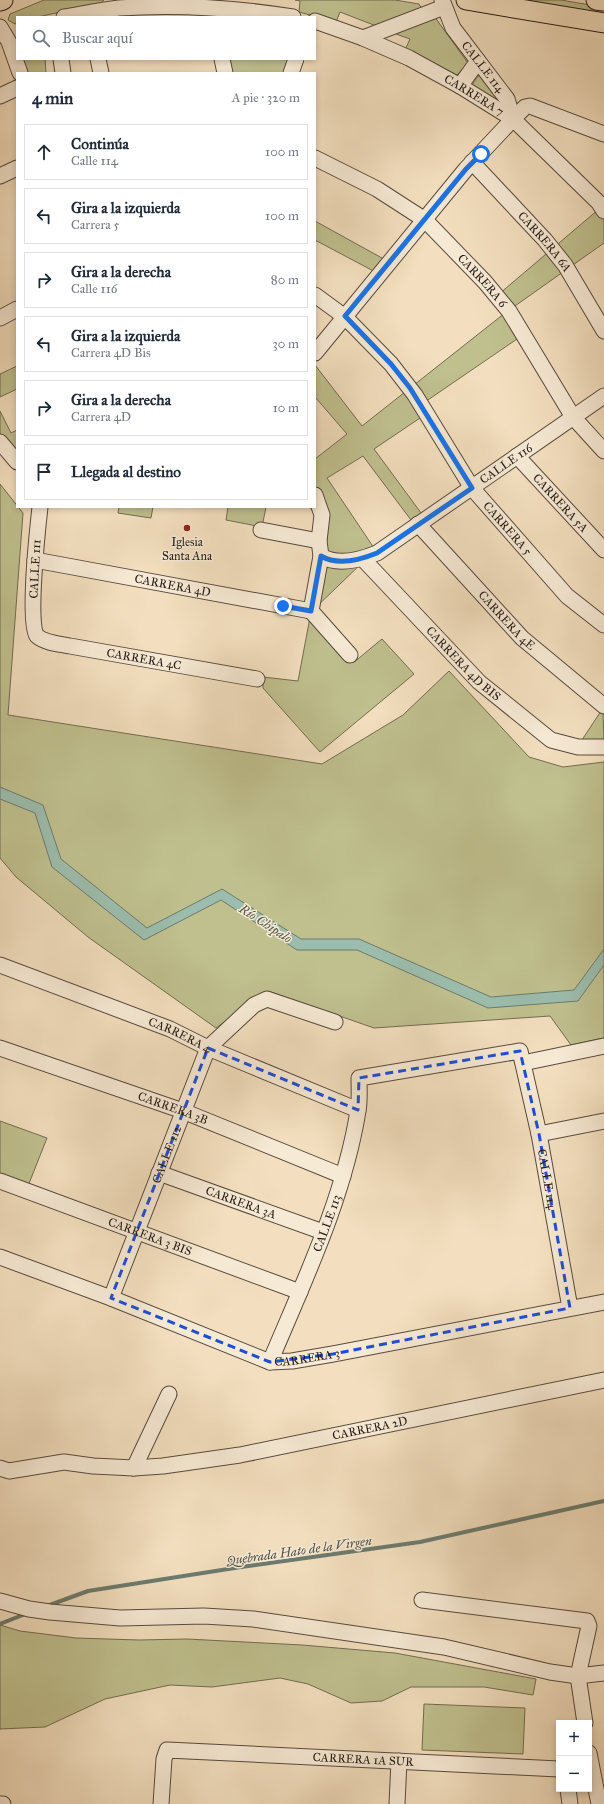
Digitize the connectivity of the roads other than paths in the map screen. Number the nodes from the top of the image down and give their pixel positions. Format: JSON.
{"nodes":[{"id":1,"x":3,"y":0,"type":"edge"},
{"id":2,"x":466,"y":0,"type":"edge"},
{"id":3,"x":596,"y":0,"type":"edge"},
{"id":4,"x":0,"y":1,"type":"edge"},
{"id":5,"x":604,"y":1,"type":"edge"},
{"id":6,"x":116,"y":4,"type":"edge"},
{"id":7,"x":443,"y":4,"type":"edge"},
{"id":8,"x":214,"y":13,"type":"edge"},
{"id":9,"x":91,"y":15,"type":"edge"},
{"id":10,"x":78,"y":16,"type":"edge"},
{"id":11,"x":286,"y":16,"type":"edge"},
{"id":12,"x":316,"y":21,"type":"edge"},
{"id":13,"x":604,"y":23,"type":"edge"},
{"id":14,"x":7,"y":30,"type":"edge"},
{"id":15,"x":363,"y":38,"type":"junction"},
{"id":16,"x":61,"y":60,"type":"edge"},
{"id":17,"x":98,"y":60,"type":"edge"},
{"id":18,"x":222,"y":60,"type":"edge"},
{"id":19,"x":296,"y":60,"type":"edge"},
{"id":20,"x":478,"y":61,"type":"junction"},
{"id":21,"x":20,"y":72,"type":"edge"},
{"id":22,"x":62,"y":72,"type":"edge"},
{"id":23,"x":100,"y":72,"type":"edge"},
{"id":24,"x":225,"y":72,"type":"edge"},
{"id":25,"x":291,"y":72,"type":"edge"},
{"id":26,"x":460,"y":86,"type":"junction"},
{"id":27,"x":16,"y":88,"type":"edge"},
{"id":28,"x":0,"y":96,"type":"edge"},
{"id":29,"x":513,"y":118,"type":"junction"},
{"id":30,"x":604,"y":134,"type":"edge"},
{"id":31,"x":316,"y":158,"type":"edge"},
{"id":32,"x":472,"y":162,"type":"junction"},
{"id":33,"x":16,"y":168,"type":"edge"},
{"id":34,"x":0,"y":176,"type":"edge"},
{"id":35,"x":604,"y":211,"type":"edge"},
{"id":36,"x":425,"y":220,"type":"junction"},
{"id":37,"x":316,"y":296,"type":"edge"},
{"id":38,"x":16,"y":310,"type":"edge"},
{"id":39,"x":345,"y":316,"type":"junction"},
{"id":40,"x":0,"y":318,"type":"edge"},
{"id":41,"x":604,"y":331,"type":"edge"},
{"id":42,"x":316,"y":352,"type":"edge"},
{"id":43,"x":604,"y":396,"type":"edge"},
{"id":44,"x":573,"y":417,"type":"junction"},
{"id":45,"x":0,"y":442,"type":"edge"},
{"id":46,"x":604,"y":451,"type":"edge"},
{"id":47,"x":517,"y":456,"type":"junction"},
{"id":48,"x":16,"y":461,"type":"edge"},
{"id":49,"x":472,"y":488,"type":"junction"},
{"id":50,"x":316,"y":498,"type":"edge"},
{"id":51,"x":40,"y":508,"type":"edge"},
{"id":52,"x":418,"y":524,"type":"junction"},
{"id":53,"x":261,"y":530,"type":"dead end"},
{"id":54,"x":319,"y":541,"type":"junction"},
{"id":55,"x":604,"y":550,"type":"edge"},
{"id":56,"x":321,"y":556,"type":"junction"},
{"id":57,"x":363,"y":559,"type":"junction"},
{"id":58,"x":35,"y":560,"type":"junction"},
{"id":59,"x":311,"y":611,"type":"junction"},
{"id":60,"x":604,"y":625,"type":"edge"},
{"id":61,"x":34,"y":631,"type":"joint"},
{"id":62,"x":350,"y":655,"type":"dead end"},
{"id":63,"x":257,"y":679,"type":"dead end"},
{"id":64,"x":604,"y":706,"type":"edge"},
{"id":65,"x":604,"y":747,"type":"edge"},
{"id":66,"x":0,"y":965,"type":"edge"},
{"id":67,"x":335,"y":1022,"type":"dead end"},
{"id":68,"x":604,"y":1046,"type":"edge"},
{"id":69,"x":0,"y":1048,"type":"edge"},
{"id":70,"x":208,"y":1048,"type":"junction"},
{"id":71,"x":522,"y":1057,"type":"junction"},
{"id":72,"x":358,"y":1110,"type":"junction"},
{"id":73,"x":183,"y":1111,"type":"junction"},
{"id":74,"x":604,"y":1122,"type":"edge"},
{"id":75,"x":538,"y":1134,"type":"junction"},
{"id":76,"x":159,"y":1173,"type":"junction"},
{"id":77,"x":343,"y":1176,"type":"junction"},
{"id":78,"x":0,"y":1180,"type":"edge"},
{"id":79,"x":136,"y":1231,"type":"junction"},
{"id":80,"x":323,"y":1232,"type":"junction"},
{"id":81,"x":0,"y":1257,"type":"edge"},
{"id":82,"x":300,"y":1292,"type":"junction"},
{"id":83,"x":111,"y":1298,"type":"junction"},
{"id":84,"x":604,"y":1302,"type":"edge"},
{"id":85,"x":570,"y":1308,"type":"junction"},
{"id":86,"x":270,"y":1362,"type":"junction"},
{"id":87,"x":604,"y":1380,"type":"edge"},
{"id":88,"x":169,"y":1394,"type":"dead end"},
{"id":89,"x":0,"y":1468,"type":"edge"},
{"id":90,"x":134,"y":1468,"type":"junction"},
{"id":91,"x":422,"y":1600,"type":"dead end"},
{"id":92,"x":0,"y":1601,"type":"edge"},
{"id":93,"x":604,"y":1673,"type":"edge"},
{"id":94,"x":578,"y":1676,"type":"junction"},
{"id":95,"x":585,"y":1720,"type":"edge"},
{"id":96,"x":590,"y":1756,"type":"edge"},
{"id":97,"x":399,"y":1761,"type":"junction"},
{"id":98,"x":556,"y":1769,"type":"edge"},
{"id":99,"x":598,"y":1771,"type":"edge"},
{"id":100,"x":568,"y":1792,"type":"edge"},
{"id":101,"x":162,"y":1804,"type":"edge"},
{"id":102,"x":397,"y":1804,"type":"edge"},
{"id":103,"x":570,"y":1804,"type":"edge"},
{"id":104,"x":599,"y":1804,"type":"edge"}],
"edges":[{"from":1,"to":4,"type":"main road"},
{"from":2,"to":13,"type":"main road"},
{"from":3,"to":5,"type":"main road"},
{"from":6,"to":8,"type":"street"},
{"from":6,"to":9,"type":"street"},
{"from":7,"to":15,"type":"street"},
{"from":7,"to":20,"type":"street","name":"CALLE 114"},
{"from":8,"to":11,"type":"street"},
{"from":9,"to":10,"type":"street"},
{"from":12,"to":15,"type":"street","name":"CARRERA 7"},
{"from":14,"to":21,"type":"street"},
{"from":15,"to":26,"type":"street","name":"CARRERA 7"},
{"from":16,"to":22,"type":"street"},
{"from":17,"to":23,"type":"street"},
{"from":18,"to":24,"type":"street"},
{"from":19,"to":25,"type":"street"},
{"from":20,"to":26,"type":"street"},
{"from":20,"to":29,"type":"street","name":"CALLE 114"},
{"from":26,"to":29,"type":"street","name":"CARRERA 7"},
{"from":27,"to":28,"type":"street"},
{"from":29,"to":30,"type":"street"},
{"from":29,"to":32,"type":"street"},
{"from":29,"to":35,"type":"street","name":"CARRERA 7"},
{"from":31,"to":36,"type":"street","name":"CARRERA 6"},
{"from":32,"to":36,"type":"street"},
{"from":32,"to":41,"type":"street","name":"CARRERA 6A"},
{"from":33,"to":34,"type":"street"},
{"from":36,"to":39,"type":"street"},
{"from":36,"to":44,"type":"street","name":"CARRERA 6"},
{"from":37,"to":39,"type":"street","name":"CARRERA 5"},
{"from":38,"to":40,"type":"street"},
{"from":39,"to":42,"type":"street"},
{"from":39,"to":49,"type":"street","name":"CARRERA 5"},
{"from":43,"to":44,"type":"street","name":"CALLE 116"},
{"from":44,"to":46,"type":"street","name":"CARRERA 6"},
{"from":44,"to":47,"type":"street","name":"CALLE 116"},
{"from":45,"to":48,"type":"street"},
{"from":47,"to":49,"type":"street","name":"CALLE 116"},
{"from":47,"to":55,"type":"street","name":"CARRERA 5A"},
{"from":49,"to":52,"type":"street","name":"CALLE 116"},
{"from":49,"to":60,"type":"street","name":"CARRERA 5"},
{"from":50,"to":54,"type":"street"},
{"from":51,"to":58,"type":"street","name":"CALLE 111"},
{"from":52,"to":57,"type":"street","name":"CALLE 116"},
{"from":52,"to":64,"type":"street","name":"CARRERA 4E"},
{"from":53,"to":54,"type":"street"},
{"from":54,"to":56,"type":"street"},
{"from":56,"to":57,"type":"street","name":"CALLE 116"},
{"from":56,"to":59,"type":"street"},
{"from":57,"to":65,"type":"street","name":"CARRERA 4D BIS"},
{"from":58,"to":59,"type":"street","name":"CARRERA 4D"},
{"from":58,"to":61,"type":"street","name":"CALLE 111"},
{"from":59,"to":62,"type":"street"},
{"from":61,"to":63,"type":"street","name":"CARRERA 4C"},
{"from":66,"to":70,"type":"street","name":"CARRERA 4"},
{"from":67,"to":70,"type":"street","name":"CALLE 112"},
{"from":68,"to":71,"type":"street"},
{"from":69,"to":73,"type":"street","name":"CARRERA 3B"},
{"from":70,"to":72,"type":"street","name":"CARRERA 4"},
{"from":70,"to":73,"type":"street","name":"CALLE 112"},
{"from":71,"to":72,"type":"street","name":"CALLE 113"},
{"from":71,"to":75,"type":"street","name":"CALLE 114"},
{"from":72,"to":77,"type":"street","name":"CALLE 113"},
{"from":73,"to":76,"type":"street","name":"CALLE 112"},
{"from":73,"to":77,"type":"street","name":"CARRERA 3B"},
{"from":74,"to":75,"type":"street"},
{"from":75,"to":85,"type":"street","name":"CALLE 114"},
{"from":76,"to":79,"type":"street","name":"CALLE 112"},
{"from":76,"to":80,"type":"street","name":"CARRERA 3A"},
{"from":77,"to":80,"type":"street","name":"CALLE 113"},
{"from":78,"to":79,"type":"street","name":"CARRERA 3 BIS"},
{"from":79,"to":82,"type":"street","name":"CARRERA 3 BIS"},
{"from":79,"to":83,"type":"street","name":"CALLE 112"},
{"from":80,"to":82,"type":"street","name":"CALLE 113"},
{"from":81,"to":83,"type":"street","name":"CARRERA 3"},
{"from":82,"to":86,"type":"street","name":"CALLE 113"},
{"from":83,"to":86,"type":"street","name":"CARRERA 3"},
{"from":84,"to":85,"type":"street","name":"CARRERA 3"},
{"from":85,"to":86,"type":"street","name":"CARRERA 3"},
{"from":87,"to":90,"type":"street","name":"CARRERA 2D"},
{"from":88,"to":90,"type":"street"},
{"from":89,"to":90,"type":"street","name":"CARRERA 2D"},
{"from":91,"to":94,"type":"street"},
{"from":92,"to":94,"type":"street"},
{"from":93,"to":94,"type":"street"},
{"from":94,"to":95,"type":"street"},
{"from":96,"to":99,"type":"street"},
{"from":97,"to":98,"type":"street","name":"CARRERA 1A SUR"},
{"from":97,"to":101,"type":"street","name":"CARRERA 1A SUR"},
{"from":97,"to":102,"type":"street"},
{"from":99,"to":104,"type":"street"},
{"from":100,"to":103,"type":"street"}]}
